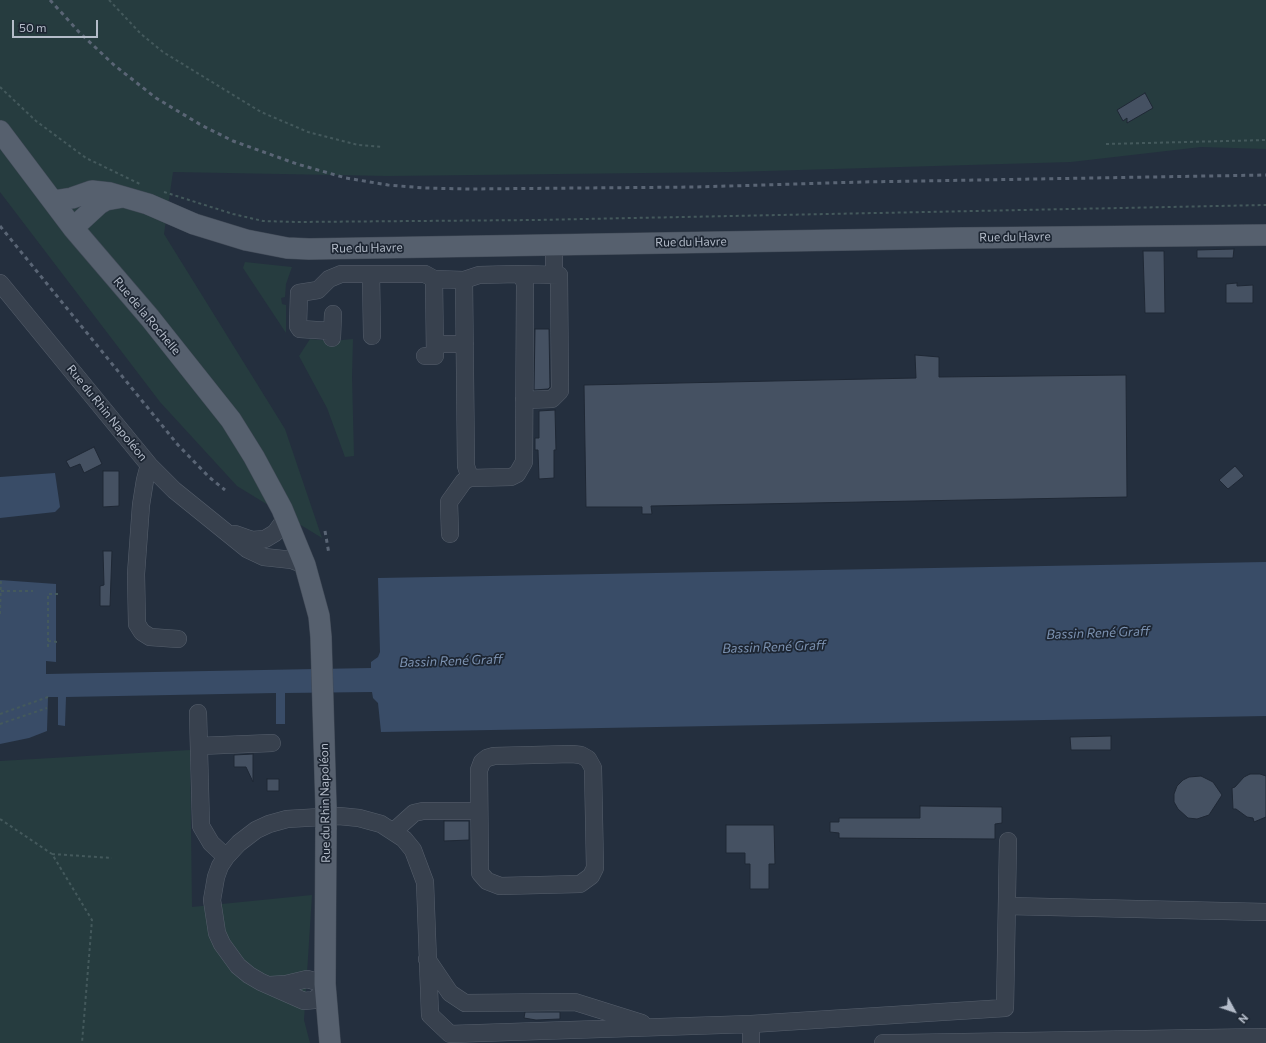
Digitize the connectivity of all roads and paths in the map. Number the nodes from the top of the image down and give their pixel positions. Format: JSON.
{"nodes":[{"id":1,"x":109,"y":0,"type":"edge"},
{"id":2,"x":0,"y":87,"type":"edge"},
{"id":3,"x":0,"y":131,"type":"edge"},
{"id":4,"x":1266,"y":140,"type":"edge"},
{"id":5,"x":1106,"y":144,"type":"dead end"},
{"id":6,"x":382,"y":147,"type":"dead end"},
{"id":7,"x":144,"y":185,"type":"dead end"},
{"id":8,"x":157,"y":190,"type":"dead end"},
{"id":9,"x":124,"y":197,"type":"junction"},
{"id":10,"x":53,"y":201,"type":"junction"},
{"id":11,"x":1266,"y":206,"type":"edge"},
{"id":12,"x":73,"y":228,"type":"junction"},
{"id":13,"x":1266,"y":235,"type":"edge"},
{"id":14,"x":554,"y":245,"type":"junction"},
{"id":15,"x":554,"y":272,"type":"junction"},
{"id":16,"x":371,"y":274,"type":"junction"},
{"id":17,"x":517,"y":274,"type":"junction"},
{"id":18,"x":434,"y":279,"type":"junction"},
{"id":19,"x":464,"y":280,"type":"junction"},
{"id":20,"x":0,"y":283,"type":"edge"},
{"id":21,"x":333,"y":314,"type":"dead end"},
{"id":22,"x":372,"y":336,"type":"dead end"},
{"id":23,"x":465,"y":344,"type":"junction"},
{"id":24,"x":524,"y":400,"type":"junction"},
{"id":25,"x":149,"y":465,"type":"junction"},
{"id":26,"x":470,"y":478,"type":"junction"},
{"id":27,"x":281,"y":520,"type":"junction"},
{"id":28,"x":226,"y":530,"type":"junction"},
{"id":29,"x":450,"y":534,"type":"dead end"},
{"id":30,"x":305,"y":565,"type":"junction"},
{"id":31,"x":1,"y":578,"type":"edge"},
{"id":32,"x":1,"y":591,"type":"junction"},
{"id":33,"x":33,"y":591,"type":"dead end"},
{"id":34,"x":58,"y":594,"type":"dead end"},
{"id":35,"x":0,"y":614,"type":"edge"},
{"id":36,"x":178,"y":640,"type":"dead end"},
{"id":37,"x":48,"y":641,"type":"junction"},
{"id":38,"x":58,"y":642,"type":"dead end"},
{"id":39,"x":48,"y":647,"type":"dead end"},
{"id":40,"x":48,"y":697,"type":"dead end"},
{"id":41,"x":48,"y":708,"type":"dead end"},
{"id":42,"x":198,"y":713,"type":"dead end"},
{"id":43,"x":0,"y":714,"type":"edge"},
{"id":44,"x":0,"y":724,"type":"edge"},
{"id":45,"x":272,"y":743,"type":"dead end"},
{"id":46,"x":199,"y":746,"type":"junction"},
{"id":47,"x":478,"y":810,"type":"junction"},
{"id":48,"x":0,"y":820,"type":"edge"},
{"id":49,"x":394,"y":831,"type":"junction"},
{"id":50,"x":1008,"y":841,"type":"dead end"},
{"id":51,"x":52,"y":854,"type":"junction"},
{"id":52,"x":226,"y":857,"type":"junction"},
{"id":53,"x":112,"y":858,"type":"dead end"},
{"id":54,"x":1007,"y":906,"type":"junction"},
{"id":55,"x":1266,"y":912,"type":"edge"},
{"id":56,"x":427,"y":958,"type":"junction"},
{"id":57,"x":319,"y":984,"type":"junction"},
{"id":58,"x":270,"y":985,"type":"junction"},
{"id":59,"x":304,"y":1001,"type":"junction"},
{"id":60,"x":751,"y":1024,"type":"junction"},
{"id":61,"x":654,"y":1027,"type":"junction"},
{"id":62,"x":1266,"y":1038,"type":"edge"},
{"id":63,"x":82,"y":1043,"type":"edge"},
{"id":64,"x":330,"y":1043,"type":"edge"},
{"id":65,"x":751,"y":1043,"type":"edge"},
{"id":66,"x":883,"y":1043,"type":"edge"},
{"id":67,"x":904,"y":1043,"type":"edge"}],
"edges":[{"from":1,"to":6,"type":"path"},
{"from":2,"to":7,"type":"path"},
{"from":3,"to":10,"type":"main road","name":"Rue de la Rochelle"},
{"from":4,"to":5,"type":"path"},
{"from":8,"to":11,"type":"path"},
{"from":9,"to":10,"type":"main road","name":"Rue du Havre"},
{"from":9,"to":12,"type":"main road","name":"Rue du Havre"},
{"from":9,"to":14,"type":"main road","name":"Rue du Havre"},
{"from":10,"to":12,"type":"main road","name":"Rue de la Rochelle"},
{"from":12,"to":27,"type":"main road","name":"Rue de la Rochelle"},
{"from":13,"to":14,"type":"main road","name":"Rue du Havre"},
{"from":14,"to":15,"type":"street"},
{"from":15,"to":17,"type":"street"},
{"from":15,"to":24,"type":"street"},
{"from":16,"to":18,"type":"street"},
{"from":16,"to":21,"type":"street"},
{"from":16,"to":22,"type":"street"},
{"from":17,"to":19,"type":"street"},
{"from":17,"to":24,"type":"street"},
{"from":18,"to":19,"type":"street"},
{"from":18,"to":23,"type":"street"},
{"from":19,"to":23,"type":"street"},
{"from":20,"to":25,"type":"street","name":"Rue du Rhin Napoléon"},
{"from":23,"to":26,"type":"street"},
{"from":24,"to":26,"type":"street"},
{"from":25,"to":28,"type":"street","name":"Rue du Rhin Napoléon"},
{"from":25,"to":36,"type":"street"},
{"from":26,"to":29,"type":"street"},
{"from":27,"to":28,"type":"street","name":"Rue du Rhin Napoléon"},
{"from":27,"to":30,"type":"main road","name":"Rue du Rhin Napoléon"},
{"from":28,"to":30,"type":"street","name":"Rue du Rhin Napoléon"},
{"from":30,"to":57,"type":"main road","name":"Rue du Rhin Napoléon"},
{"from":31,"to":32,"type":"path"},
{"from":32,"to":33,"type":"path"},
{"from":32,"to":35,"type":"path"},
{"from":34,"to":37,"type":"path"},
{"from":37,"to":38,"type":"path"},
{"from":37,"to":39,"type":"path"},
{"from":40,"to":43,"type":"path"},
{"from":41,"to":44,"type":"path"},
{"from":42,"to":46,"type":"street"},
{"from":45,"to":46,"type":"street"},
{"from":46,"to":52,"type":"street"},
{"from":47,"to":47,"type":"street"},
{"from":47,"to":49,"type":"street"},
{"from":48,"to":51,"type":"path"},
{"from":49,"to":52,"type":"street"},
{"from":49,"to":56,"type":"street"},
{"from":50,"to":54,"type":"street"},
{"from":51,"to":53,"type":"path"},
{"from":51,"to":63,"type":"path"},
{"from":52,"to":58,"type":"street"},
{"from":54,"to":55,"type":"street"},
{"from":54,"to":60,"type":"street"},
{"from":56,"to":61,"type":"street"},
{"from":56,"to":61,"type":"street"},
{"from":57,"to":58,"type":"street"},
{"from":57,"to":59,"type":"street"},
{"from":57,"to":64,"type":"main road","name":"Rue du Rhin Napoléon"},
{"from":58,"to":59,"type":"street"},
{"from":59,"to":64,"type":"street"},
{"from":60,"to":61,"type":"street"},
{"from":60,"to":65,"type":"street"},
{"from":62,"to":67,"type":"street"},
{"from":66,"to":67,"type":"street"}]}
